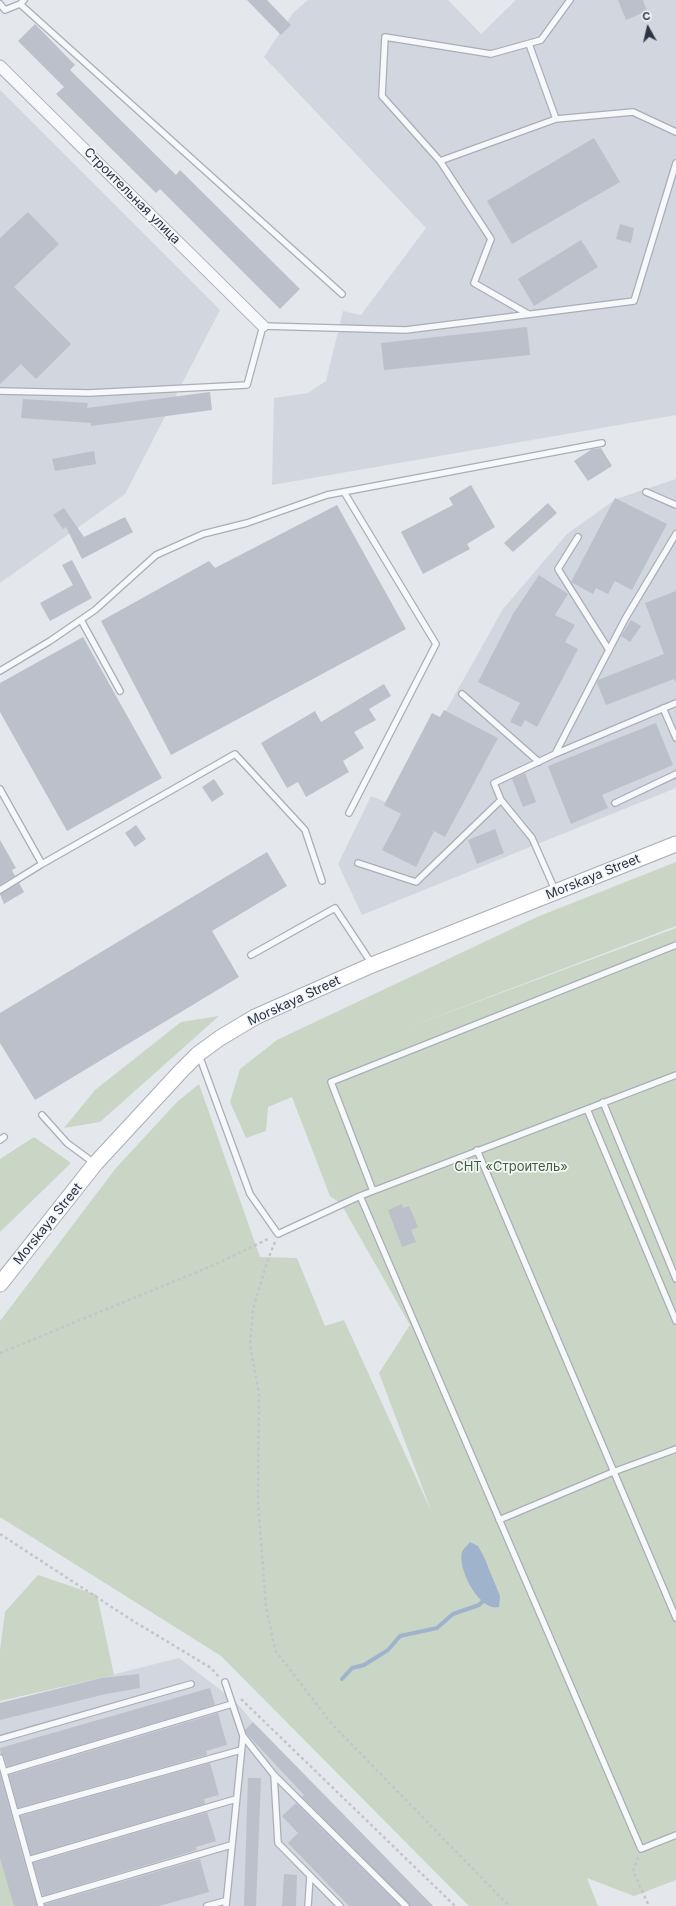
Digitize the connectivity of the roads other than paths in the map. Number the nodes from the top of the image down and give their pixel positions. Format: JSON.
{"nodes":[{"id":1,"x":570,"y":0,"type":"edge"},
{"id":2,"x":22,"y":2,"type":"edge"},
{"id":3,"x":0,"y":4,"type":"edge"},
{"id":4,"x":529,"y":44,"type":"junction"},
{"id":5,"x":0,"y":66,"type":"edge"},
{"id":6,"x":556,"y":119,"type":"junction"},
{"id":7,"x":676,"y":132,"type":"edge"},
{"id":8,"x":440,"y":161,"type":"junction"},
{"id":9,"x":676,"y":163,"type":"edge"},
{"id":10,"x":342,"y":294,"type":"dead end"},
{"id":11,"x":529,"y":315,"type":"junction"},
{"id":12,"x":263,"y":326,"type":"junction"},
{"id":13,"x":0,"y":391,"type":"edge"},
{"id":14,"x":602,"y":443,"type":"dead end"},
{"id":15,"x":344,"y":492,"type":"junction"},
{"id":16,"x":646,"y":492,"type":"dead end"},
{"id":17,"x":676,"y":505,"type":"edge"},
{"id":18,"x":676,"y":534,"type":"edge"},
{"id":19,"x":578,"y":537,"type":"dead end"},
{"id":20,"x":81,"y":620,"type":"junction"},
{"id":21,"x":609,"y":650,"type":"junction"},
{"id":22,"x":0,"y":671,"type":"edge"},
{"id":23,"x":120,"y":691,"type":"dead end"},
{"id":24,"x":462,"y":694,"type":"dead end"},
{"id":25,"x":676,"y":703,"type":"edge"},
{"id":26,"x":663,"y":708,"type":"junction"},
{"id":27,"x":676,"y":738,"type":"edge"},
{"id":28,"x":555,"y":754,"type":"junction"},
{"id":29,"x":539,"y":762,"type":"junction"},
{"id":30,"x":676,"y":774,"type":"edge"},
{"id":31,"x":0,"y":789,"type":"edge"},
{"id":32,"x":501,"y":800,"type":"junction"},
{"id":33,"x":615,"y":803,"type":"dead end"},
{"id":34,"x":349,"y":813,"type":"dead end"},
{"id":35,"x":676,"y":844,"type":"edge"},
{"id":36,"x":358,"y":863,"type":"dead end"},
{"id":37,"x":42,"y":864,"type":"junction"},
{"id":38,"x":322,"y":880,"type":"dead end"},
{"id":39,"x":0,"y":890,"type":"edge"},
{"id":40,"x":556,"y":891,"type":"junction"},
{"id":41,"x":676,"y":945,"type":"edge"},
{"id":42,"x":251,"y":955,"type":"dead end"},
{"id":43,"x":372,"y":965,"type":"junction"},
{"id":44,"x":198,"y":1054,"type":"junction"},
{"id":45,"x":676,"y":1075,"type":"edge"},
{"id":46,"x":603,"y":1102,"type":"junction"},
{"id":47,"x":587,"y":1109,"type":"junction"},
{"id":48,"x":42,"y":1115,"type":"dead end"},
{"id":49,"x":478,"y":1150,"type":"junction"},
{"id":50,"x":95,"y":1164,"type":"junction"},
{"id":51,"x":372,"y":1190,"type":"junction"},
{"id":52,"x":360,"y":1196,"type":"junction"},
{"id":53,"x":676,"y":1279,"type":"edge"},
{"id":54,"x":0,"y":1284,"type":"edge"},
{"id":55,"x":676,"y":1321,"type":"edge"},
{"id":56,"x":676,"y":1449,"type":"edge"},
{"id":57,"x":613,"y":1472,"type":"junction"},
{"id":58,"x":499,"y":1520,"type":"junction"},
{"id":59,"x":676,"y":1618,"type":"edge"},
{"id":60,"x":224,"y":1682,"type":"road end"},
{"id":61,"x":191,"y":1684,"type":"dead end"},
{"id":62,"x":232,"y":1704,"type":"junction"},
{"id":63,"x":242,"y":1736,"type":"junction"},
{"id":64,"x":0,"y":1739,"type":"edge"},
{"id":65,"x":241,"y":1750,"type":"junction"},
{"id":66,"x":0,"y":1758,"type":"edge"},
{"id":67,"x":4,"y":1772,"type":"junction"},
{"id":68,"x":274,"y":1776,"type":"junction"},
{"id":69,"x":236,"y":1799,"type":"junction"},
{"id":70,"x":16,"y":1813,"type":"junction"},
{"id":71,"x":676,"y":1836,"type":"edge"},
{"id":72,"x":231,"y":1845,"type":"junction"},
{"id":73,"x":28,"y":1860,"type":"junction"},
{"id":74,"x":310,"y":1876,"type":"junction"},
{"id":75,"x":41,"y":1904,"type":"edge"},
{"id":76,"x":226,"y":1904,"type":"edge"},
{"id":77,"x":207,"y":1906,"type":"edge"},
{"id":78,"x":308,"y":1906,"type":"edge"},
{"id":79,"x":340,"y":1906,"type":"edge"},
{"id":80,"x":406,"y":1906,"type":"edge"}],
"edges":[{"from":1,"to":4,"type":"lane"},
{"from":2,"to":3,"type":"lane"},
{"from":2,"to":10,"type":"lane"},
{"from":4,"to":6,"type":"lane"},
{"from":4,"to":8,"type":"lane"},
{"from":5,"to":12,"type":"street","name":"Строительная улица"},
{"from":6,"to":7,"type":"lane"},
{"from":6,"to":8,"type":"lane"},
{"from":8,"to":11,"type":"lane"},
{"from":9,"to":11,"type":"lane"},
{"from":11,"to":12,"type":"lane"},
{"from":12,"to":13,"type":"lane"},
{"from":14,"to":15,"type":"lane"},
{"from":15,"to":20,"type":"lane"},
{"from":15,"to":34,"type":"lane"},
{"from":16,"to":17,"type":"lane"},
{"from":18,"to":21,"type":"lane"},
{"from":19,"to":21,"type":"lane"},
{"from":20,"to":22,"type":"lane"},
{"from":20,"to":23,"type":"lane"},
{"from":21,"to":28,"type":"lane"},
{"from":24,"to":29,"type":"lane"},
{"from":25,"to":26,"type":"lane"},
{"from":26,"to":27,"type":"lane"},
{"from":26,"to":28,"type":"lane"},
{"from":28,"to":29,"type":"lane"},
{"from":29,"to":32,"type":"lane"},
{"from":30,"to":33,"type":"lane"},
{"from":31,"to":37,"type":"lane"},
{"from":32,"to":36,"type":"lane"},
{"from":32,"to":40,"type":"lane"},
{"from":35,"to":40,"type":"street","name":"Morskaya Street"},
{"from":37,"to":38,"type":"lane"},
{"from":37,"to":39,"type":"lane"},
{"from":40,"to":43,"type":"street","name":"Morskaya Street"},
{"from":41,"to":51,"type":"lane"},
{"from":42,"to":43,"type":"lane"},
{"from":43,"to":44,"type":"street","name":"Morskaya Street"},
{"from":44,"to":50,"type":"street","name":"Morskaya Street"},
{"from":44,"to":52,"type":"lane"},
{"from":45,"to":46,"type":"lane"},
{"from":46,"to":47,"type":"lane"},
{"from":46,"to":53,"type":"lane"},
{"from":47,"to":49,"type":"lane"},
{"from":47,"to":55,"type":"lane"},
{"from":48,"to":50,"type":"lane"},
{"from":49,"to":51,"type":"lane"},
{"from":49,"to":57,"type":"lane"},
{"from":50,"to":54,"type":"street","name":"Morskaya Street"},
{"from":51,"to":52,"type":"lane"},
{"from":52,"to":58,"type":"lane"},
{"from":56,"to":57,"type":"lane"},
{"from":57,"to":58,"type":"lane"},
{"from":57,"to":59,"type":"lane"},
{"from":58,"to":71,"type":"lane"},
{"from":60,"to":62,"type":"lane"},
{"from":61,"to":64,"type":"lane"},
{"from":62,"to":63,"type":"lane"},
{"from":62,"to":67,"type":"lane"},
{"from":63,"to":65,"type":"lane"},
{"from":63,"to":68,"type":"lane"},
{"from":65,"to":69,"type":"lane"},
{"from":65,"to":70,"type":"lane"},
{"from":66,"to":67,"type":"lane"},
{"from":67,"to":70,"type":"lane"},
{"from":68,"to":74,"type":"lane"},
{"from":68,"to":80,"type":"lane"},
{"from":69,"to":72,"type":"lane"},
{"from":69,"to":73,"type":"lane"},
{"from":70,"to":73,"type":"lane"},
{"from":72,"to":75,"type":"lane"},
{"from":72,"to":76,"type":"lane"},
{"from":73,"to":75,"type":"lane"},
{"from":74,"to":78,"type":"lane"},
{"from":74,"to":79,"type":"lane"},
{"from":76,"to":77,"type":"lane"}]}
